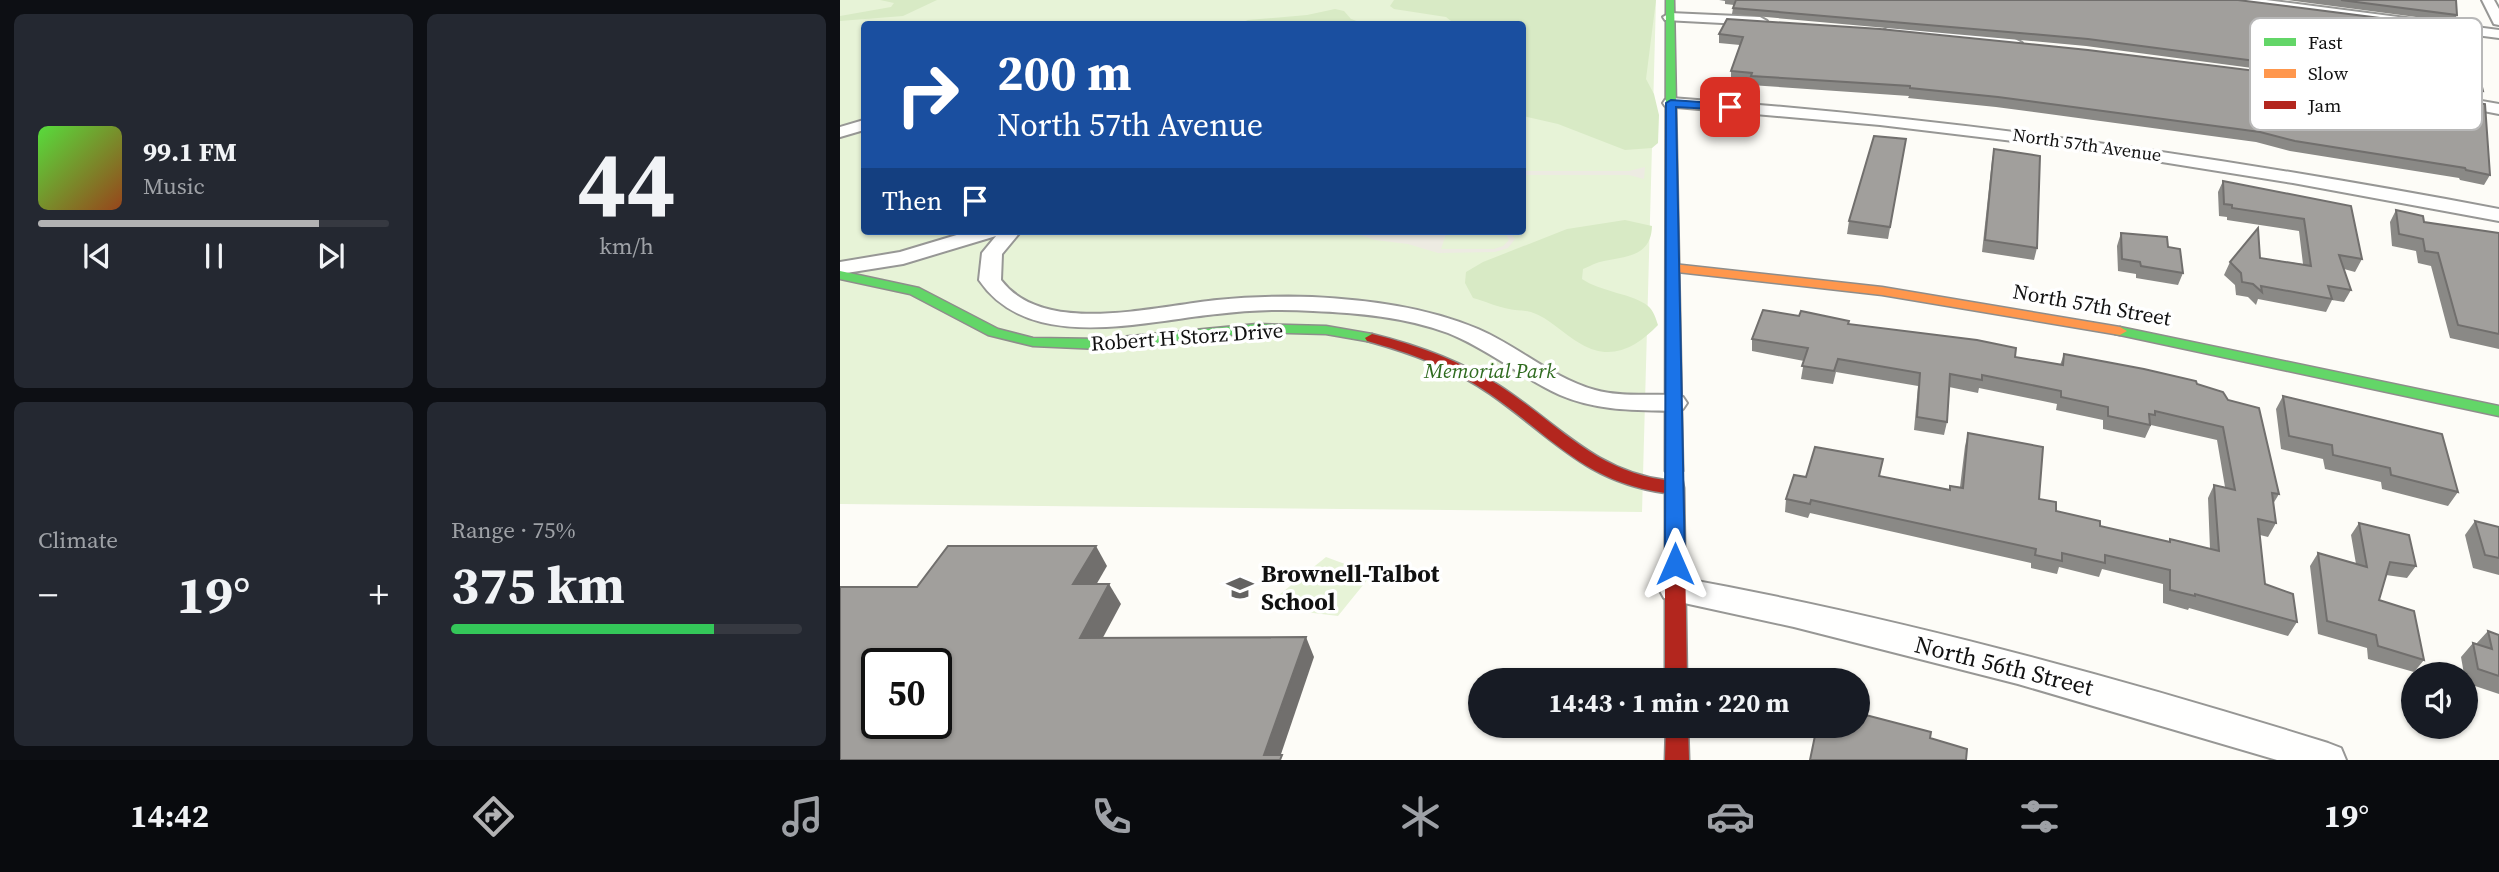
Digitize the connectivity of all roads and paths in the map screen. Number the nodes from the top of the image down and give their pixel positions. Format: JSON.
{"nodes":[{"id":1,"x":2236,"y":0,"type":"edge"},
{"id":2,"x":2488,"y":0,"type":"edge"},
{"id":3,"x":1670,"y":8,"type":"edge"},
{"id":4,"x":2375,"y":18,"type":"edge"},
{"id":5,"x":2499,"y":21,"type":"edge"},
{"id":6,"x":1780,"y":22,"type":"edge"},
{"id":7,"x":1870,"y":29,"type":"edge"},
{"id":8,"x":2032,"y":44,"type":"edge"},
{"id":9,"x":1671,"y":103,"type":"junction"},
{"id":10,"x":861,"y":126,"type":"edge"},
{"id":11,"x":840,"y":132,"type":"edge"},
{"id":12,"x":2499,"y":215,"type":"edge"},
{"id":13,"x":979,"y":235,"type":"edge"},
{"id":14,"x":1008,"y":235,"type":"edge"},
{"id":15,"x":840,"y":268,"type":"edge"},
{"id":16,"x":1673,"y":268,"type":"junction"},
{"id":17,"x":840,"y":275,"type":"edge"},
{"id":18,"x":1674,"y":403,"type":"junction"},
{"id":19,"x":2499,"y":411,"type":"edge"},
{"id":20,"x":1675,"y":488,"type":"junction"},
{"id":21,"x":1675,"y":589,"type":"junction"},
{"id":22,"x":1676,"y":668,"type":"edge"},
{"id":23,"x":1677,"y":738,"type":"edge"},
{"id":24,"x":1677,"y":760,"type":"edge"},
{"id":25,"x":2328,"y":760,"type":"edge"}],
"edges":[{"from":1,"to":4,"type":"street"},
{"from":2,"to":5,"type":"street"},
{"from":3,"to":6,"type":"street"},
{"from":3,"to":9,"type":"street"},
{"from":7,"to":8,"type":"street"},
{"from":9,"to":12,"type":"street","name":"North 57th Avenue"},
{"from":9,"to":16,"type":"street"},
{"from":10,"to":11,"type":"street"},
{"from":13,"to":15,"type":"street"},
{"from":14,"to":18,"type":"street","name":"Robert H Storz Drive"},
{"from":16,"to":18,"type":"street"},
{"from":16,"to":19,"type":"street","name":"North 57th Street"},
{"from":17,"to":20,"type":"street","name":"Robert H Storz Drive"},
{"from":18,"to":20,"type":"street"},
{"from":20,"to":21,"type":"street"},
{"from":21,"to":22,"type":"street"},
{"from":21,"to":25,"type":"street","name":"North 56th Street"},
{"from":23,"to":24,"type":"street"}]}
